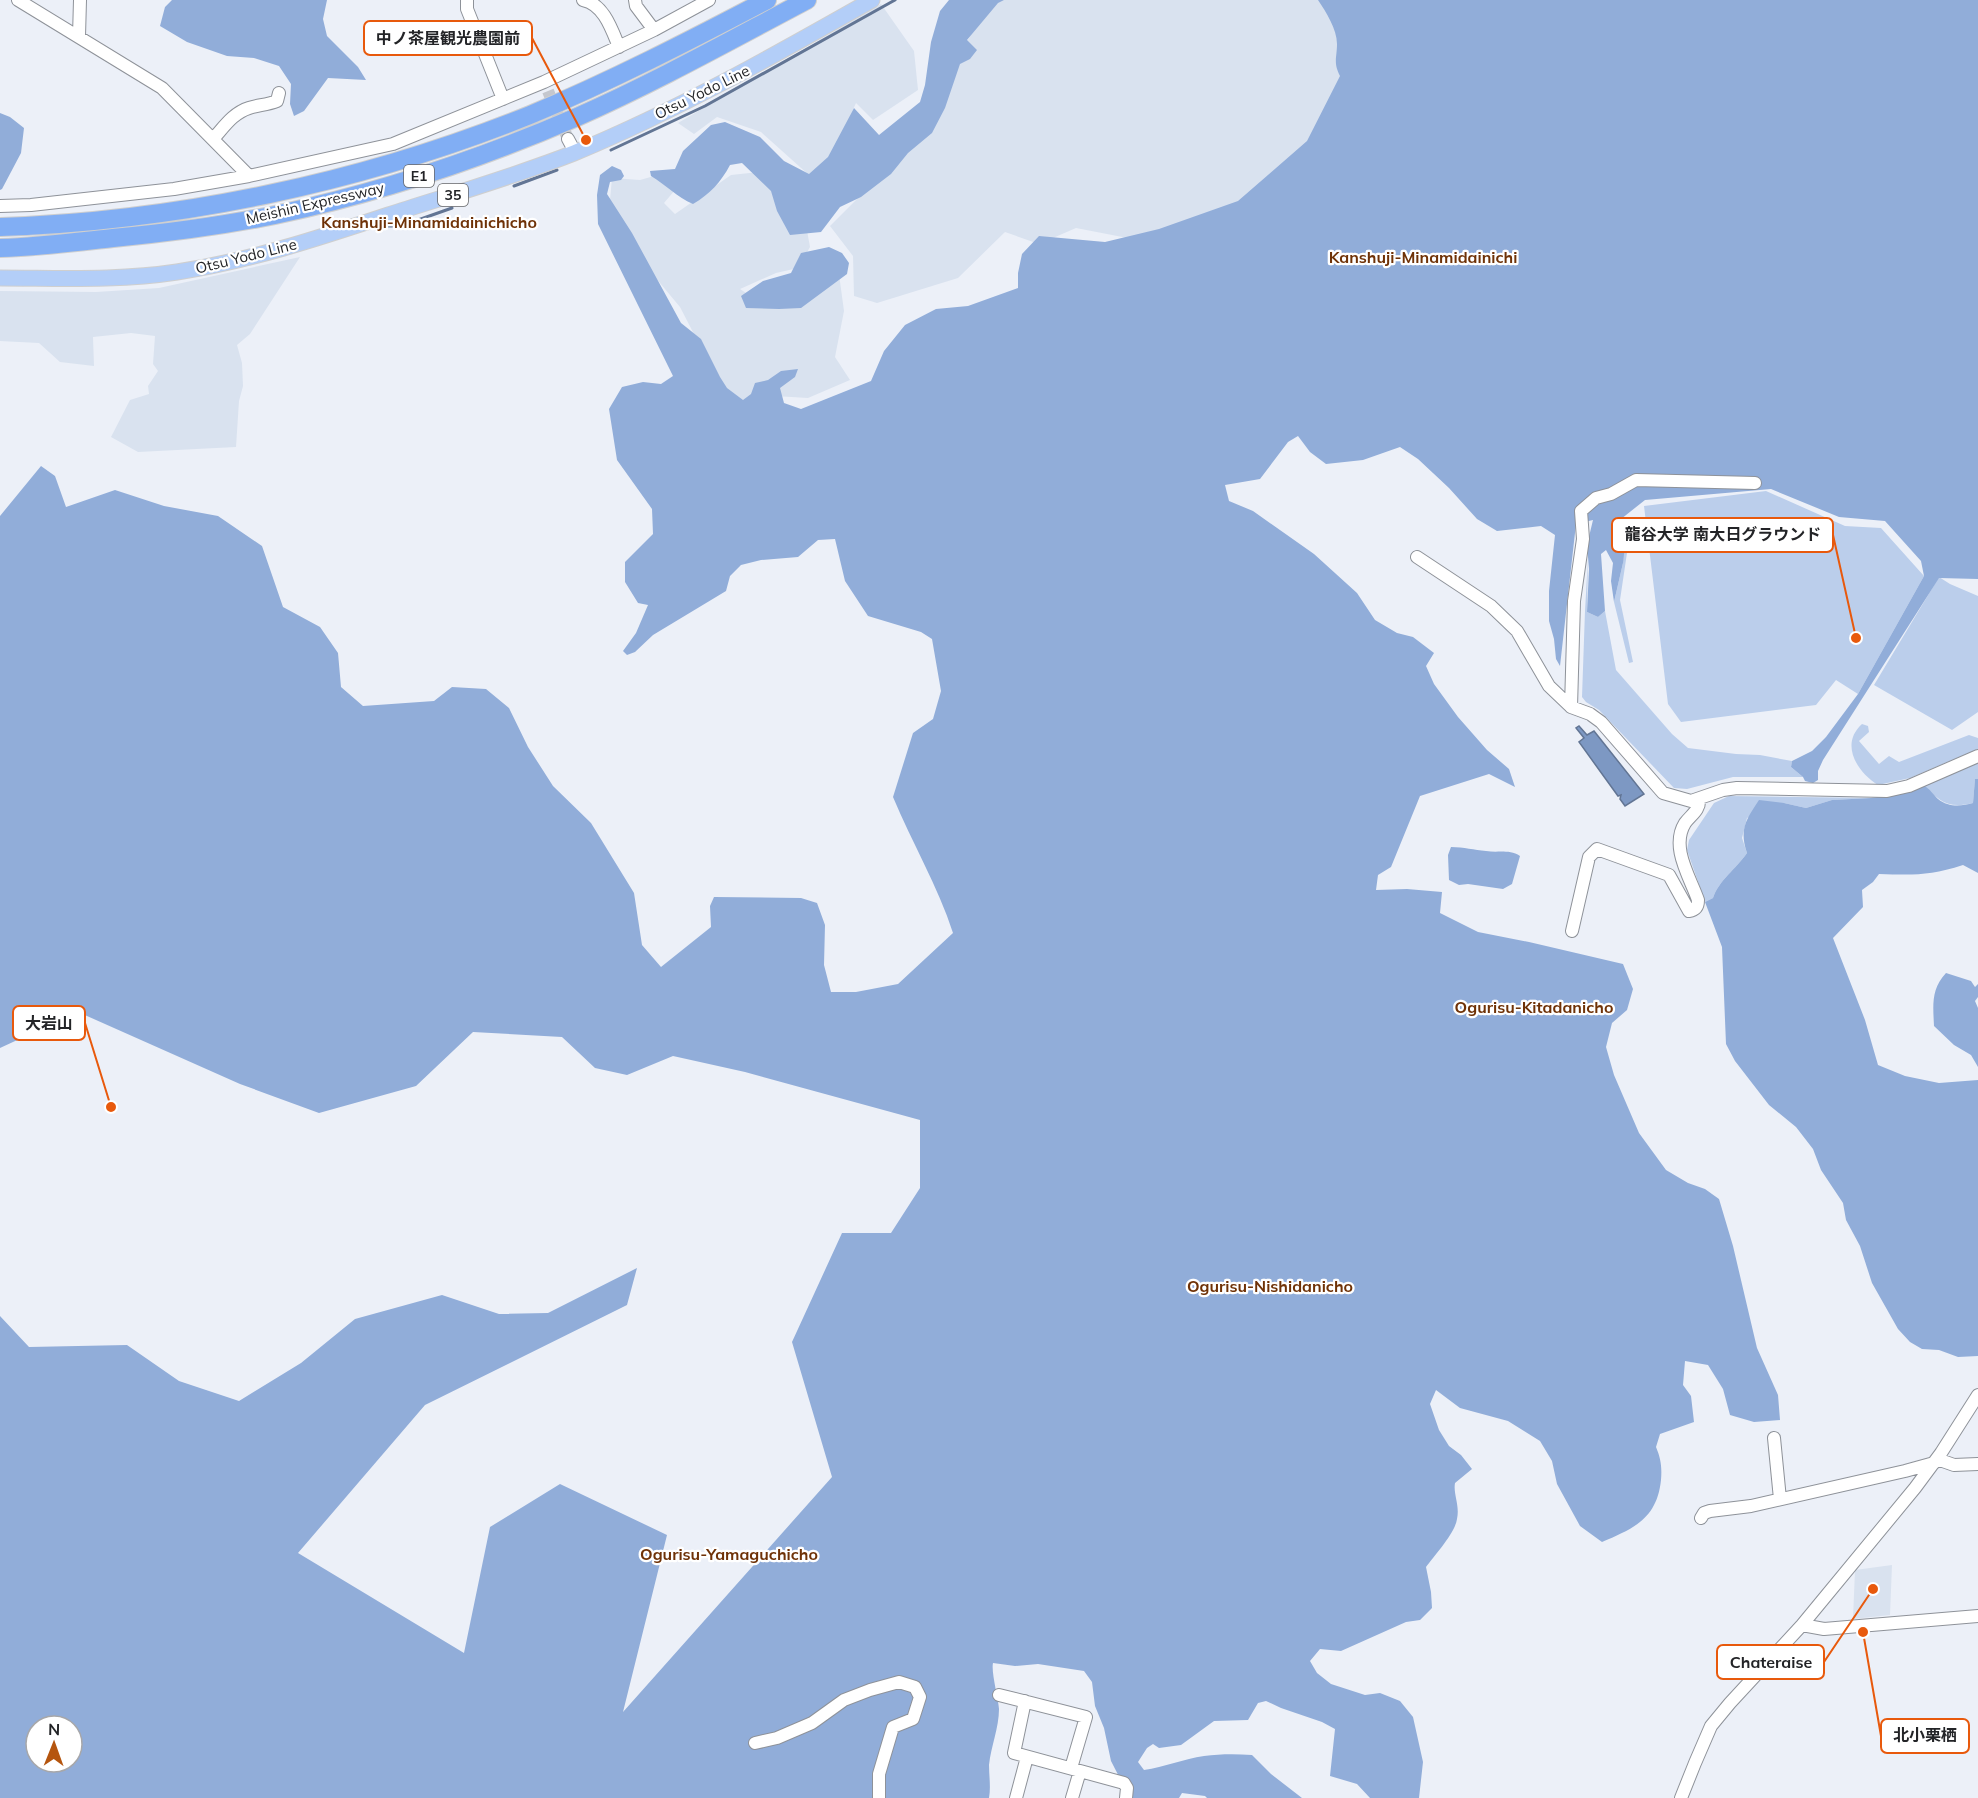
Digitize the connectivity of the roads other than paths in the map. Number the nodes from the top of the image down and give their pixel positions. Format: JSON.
{"nodes":[{"id":1,"x":18,"y":0,"type":"edge"},
{"id":2,"x":80,"y":0,"type":"edge"},
{"id":3,"x":467,"y":0,"type":"edge"},
{"id":4,"x":583,"y":0,"type":"edge"},
{"id":5,"x":634,"y":0,"type":"edge"},
{"id":6,"x":709,"y":0,"type":"edge"},
{"id":7,"x":767,"y":0,"type":"edge"},
{"id":8,"x":807,"y":0,"type":"edge"},
{"id":9,"x":872,"y":0,"type":"edge"},
{"id":10,"x":654,"y":30,"type":"junction"},
{"id":11,"x":79,"y":36,"type":"junction"},
{"id":12,"x":619,"y":47,"type":"junction"},
{"id":13,"x":279,"y":93,"type":"dead end"},
{"id":14,"x":504,"y":99,"type":"junction"},
{"id":15,"x":213,"y":139,"type":"junction"},
{"id":16,"x":249,"y":176,"type":"junction"},
{"id":17,"x":0,"y":206,"type":"edge"},
{"id":18,"x":0,"y":227,"type":"edge"},
{"id":19,"x":0,"y":248,"type":"edge"},
{"id":20,"x":0,"y":278,"type":"edge"},
{"id":21,"x":1755,"y":483,"type":"dead end"},
{"id":22,"x":1417,"y":557,"type":"dead end"},
{"id":23,"x":1572,"y":707,"type":"junction"},
{"id":24,"x":1978,"y":756,"type":"edge"},
{"id":25,"x":1699,"y":800,"type":"junction"},
{"id":26,"x":1572,"y":931,"type":"dead end"},
{"id":27,"x":1978,"y":1395,"type":"edge"},
{"id":28,"x":1774,"y":1438,"type":"dead end"},
{"id":29,"x":1936,"y":1461,"type":"junction"},
{"id":30,"x":1978,"y":1464,"type":"edge"},
{"id":31,"x":1780,"y":1499,"type":"junction"},
{"id":32,"x":1701,"y":1518,"type":"dead end"},
{"id":33,"x":1978,"y":1616,"type":"edge"},
{"id":34,"x":1802,"y":1625,"type":"junction"},
{"id":35,"x":999,"y":1695,"type":"dead end"},
{"id":36,"x":1025,"y":1701,"type":"junction"},
{"id":37,"x":755,"y":1743,"type":"dead end"},
{"id":38,"x":1027,"y":1757,"type":"junction"},
{"id":39,"x":1075,"y":1770,"type":"junction"},
{"id":40,"x":879,"y":1798,"type":"edge"},
{"id":41,"x":1016,"y":1798,"type":"edge"},
{"id":42,"x":1072,"y":1798,"type":"edge"},
{"id":43,"x":1126,"y":1798,"type":"edge"},
{"id":44,"x":1682,"y":1798,"type":"edge"}],
"edges":[{"from":1,"to":11,"type":"street"},
{"from":2,"to":11,"type":"street"},
{"from":3,"to":14,"type":"street"},
{"from":4,"to":12,"type":"street"},
{"from":5,"to":10,"type":"street"},
{"from":6,"to":10,"type":"street"},
{"from":7,"to":18,"type":"highway","name":"Meishin Expressway","number":"E1"},
{"from":8,"to":19,"type":"highway","name":"Meishin Expressway","number":"E1"},
{"from":9,"to":20,"type":"main road","name":"Otsu Yodo Line","number":"35"},
{"from":10,"to":12,"type":"street"},
{"from":11,"to":15,"type":"street"},
{"from":12,"to":14,"type":"street"},
{"from":13,"to":15,"type":"street"},
{"from":14,"to":16,"type":"street"},
{"from":15,"to":16,"type":"street"},
{"from":16,"to":17,"type":"street"},
{"from":21,"to":23,"type":"street"},
{"from":22,"to":23,"type":"street"},
{"from":23,"to":25,"type":"street"},
{"from":24,"to":25,"type":"street"},
{"from":25,"to":26,"type":"street"},
{"from":27,"to":29,"type":"street"},
{"from":28,"to":31,"type":"street"},
{"from":29,"to":30,"type":"street"},
{"from":29,"to":31,"type":"street"},
{"from":29,"to":34,"type":"street"},
{"from":31,"to":32,"type":"street"},
{"from":33,"to":34,"type":"street"},
{"from":34,"to":44,"type":"street"},
{"from":35,"to":36,"type":"street"},
{"from":36,"to":38,"type":"street"},
{"from":36,"to":39,"type":"street"},
{"from":37,"to":40,"type":"street"},
{"from":38,"to":39,"type":"street"},
{"from":38,"to":41,"type":"street"},
{"from":39,"to":42,"type":"street"},
{"from":39,"to":43,"type":"street"}]}
